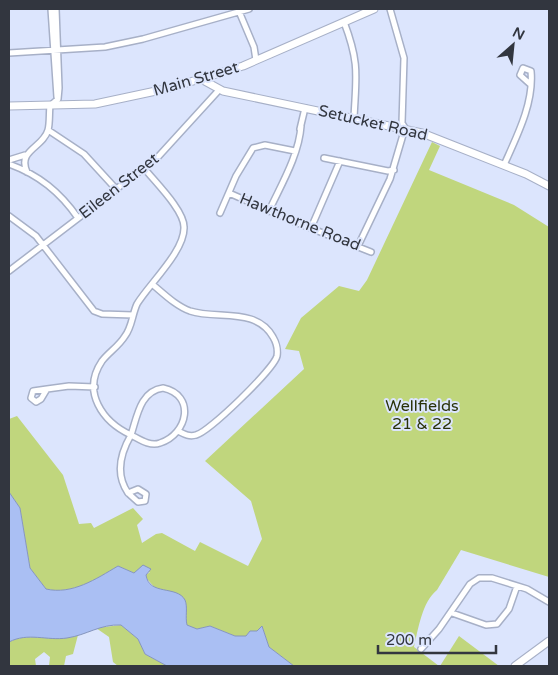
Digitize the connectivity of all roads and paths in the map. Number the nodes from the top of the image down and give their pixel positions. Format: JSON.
{"nodes":[{"id":1,"x":51,"y":9,"type":"edge"},
{"id":2,"x":56,"y":9,"type":"edge"},
{"id":3,"x":249,"y":9,"type":"edge"},
{"id":4,"x":374,"y":9,"type":"edge"},
{"id":5,"x":390,"y":9,"type":"edge"},
{"id":6,"x":238,"y":10,"type":"edge"},
{"id":7,"x":344,"y":22,"type":"junction"},
{"id":8,"x":55,"y":50,"type":"junction"},
{"id":9,"x":9,"y":52,"type":"edge"},
{"id":10,"x":256,"y":60,"type":"junction"},
{"id":11,"x":221,"y":73,"type":"junction"},
{"id":12,"x":200,"y":79,"type":"junction"},
{"id":13,"x":530,"y":84,"type":"dead end"},
{"id":14,"x":219,"y":90,"type":"junction"},
{"id":15,"x":9,"y":106,"type":"edge"},
{"id":16,"x":50,"y":106,"type":"junction"},
{"id":17,"x":305,"y":108,"type":"junction"},
{"id":18,"x":354,"y":118,"type":"junction"},
{"id":19,"x":405,"y":128,"type":"junction"},
{"id":20,"x":48,"y":130,"type":"junction"},
{"id":21,"x":295,"y":151,"type":"junction"},
{"id":22,"x":25,"y":155,"type":"junction"},
{"id":23,"x":324,"y":158,"type":"dead end"},
{"id":24,"x":9,"y":160,"type":"edge"},
{"id":25,"x":340,"y":160,"type":"junction"},
{"id":26,"x":9,"y":164,"type":"edge"},
{"id":27,"x":504,"y":166,"type":"junction"},
{"id":28,"x":144,"y":168,"type":"junction"},
{"id":29,"x":394,"y":170,"type":"junction"},
{"id":30,"x":27,"y":172,"type":"junction"},
{"id":31,"x":549,"y":186,"type":"edge"},
{"id":32,"x":117,"y":190,"type":"junction"},
{"id":33,"x":229,"y":193,"type":"junction"},
{"id":34,"x":269,"y":211,"type":"junction"},
{"id":35,"x":220,"y":213,"type":"dead end"},
{"id":36,"x":9,"y":216,"type":"edge"},
{"id":37,"x":78,"y":218,"type":"junction"},
{"id":38,"x":311,"y":228,"type":"junction"},
{"id":39,"x":42,"y":245,"type":"junction"},
{"id":40,"x":358,"y":246,"type":"junction"},
{"id":41,"x":371,"y":252,"type":"dead end"},
{"id":42,"x":9,"y":271,"type":"edge"},
{"id":43,"x":152,"y":284,"type":"junction"},
{"id":44,"x":133,"y":315,"type":"junction"},
{"id":45,"x":95,"y":386,"type":"junction"},
{"id":46,"x":48,"y":389,"type":"dead end"},
{"id":47,"x":178,"y":431,"type":"junction"},
{"id":48,"x":130,"y":435,"type":"junction"},
{"id":49,"x":128,"y":493,"type":"dead end"},
{"id":50,"x":517,"y":586,"type":"junction"},
{"id":51,"x":549,"y":602,"type":"edge"},
{"id":52,"x":452,"y":613,"type":"junction"},
{"id":53,"x":549,"y":641,"type":"edge"},
{"id":54,"x":421,"y":649,"type":"dead end"},
{"id":55,"x":515,"y":666,"type":"edge"}],
"edges":[{"from":1,"to":8,"type":"street"},
{"from":2,"to":8,"type":"street"},
{"from":3,"to":6,"type":"street"},
{"from":4,"to":7,"type":"main road","name":"Main Street"},
{"from":5,"to":19,"type":"street"},
{"from":6,"to":8,"type":"street"},
{"from":6,"to":10,"type":"street"},
{"from":7,"to":10,"type":"main road","name":"Main Street"},
{"from":7,"to":18,"type":"street"},
{"from":8,"to":9,"type":"street"},
{"from":8,"to":16,"type":"street"},
{"from":10,"to":11,"type":"main road","name":"Main Street"},
{"from":11,"to":12,"type":"main road","name":"Main Street"},
{"from":11,"to":14,"type":"main road"},
{"from":12,"to":14,"type":"main road","name":"Setucket Road"},
{"from":12,"to":16,"type":"main road","name":"Main Street"},
{"from":13,"to":27,"type":"street"},
{"from":14,"to":17,"type":"main road","name":"Setucket Road"},
{"from":14,"to":28,"type":"street","name":"Eileen Street"},
{"from":15,"to":16,"type":"main road","name":"Main Street"},
{"from":16,"to":20,"type":"street"},
{"from":17,"to":18,"type":"main road","name":"Setucket Road"},
{"from":17,"to":21,"type":"street"},
{"from":18,"to":19,"type":"main road","name":"Setucket Road"},
{"from":19,"to":27,"type":"main road","name":"Setucket Road"},
{"from":19,"to":29,"type":"street"},
{"from":20,"to":22,"type":"street"},
{"from":20,"to":32,"type":"street"},
{"from":21,"to":33,"type":"street"},
{"from":21,"to":34,"type":"street"},
{"from":22,"to":24,"type":"street"},
{"from":22,"to":30,"type":"street"},
{"from":23,"to":25,"type":"street"},
{"from":25,"to":29,"type":"street"},
{"from":25,"to":38,"type":"street"},
{"from":26,"to":30,"type":"street"},
{"from":27,"to":31,"type":"main road","name":"Setucket Road"},
{"from":28,"to":32,"type":"street","name":"Eileen Street"},
{"from":28,"to":43,"type":"street"},
{"from":29,"to":40,"type":"street"},
{"from":30,"to":37,"type":"street"},
{"from":32,"to":37,"type":"street","name":"Eileen Street"},
{"from":33,"to":34,"type":"street","name":"Hawthorne Road"},
{"from":33,"to":35,"type":"street"},
{"from":34,"to":38,"type":"street","name":"Hawthorne Road"},
{"from":36,"to":39,"type":"street"},
{"from":37,"to":39,"type":"street","name":"Eileen Street"},
{"from":38,"to":40,"type":"street","name":"Hawthorne Road"},
{"from":39,"to":42,"type":"street","name":"Eileen Street"},
{"from":39,"to":44,"type":"street"},
{"from":40,"to":41,"type":"street","name":"Hawthorne Road"},
{"from":43,"to":44,"type":"street"},
{"from":43,"to":47,"type":"street"},
{"from":44,"to":45,"type":"street"},
{"from":45,"to":46,"type":"street"},
{"from":45,"to":48,"type":"street"},
{"from":47,"to":48,"type":"street"},
{"from":47,"to":48,"type":"street"},
{"from":48,"to":49,"type":"street"},
{"from":50,"to":51,"type":"street"},
{"from":50,"to":52,"type":"street"},
{"from":50,"to":52,"type":"street"},
{"from":52,"to":54,"type":"street"},
{"from":53,"to":55,"type":"main road"}]}
